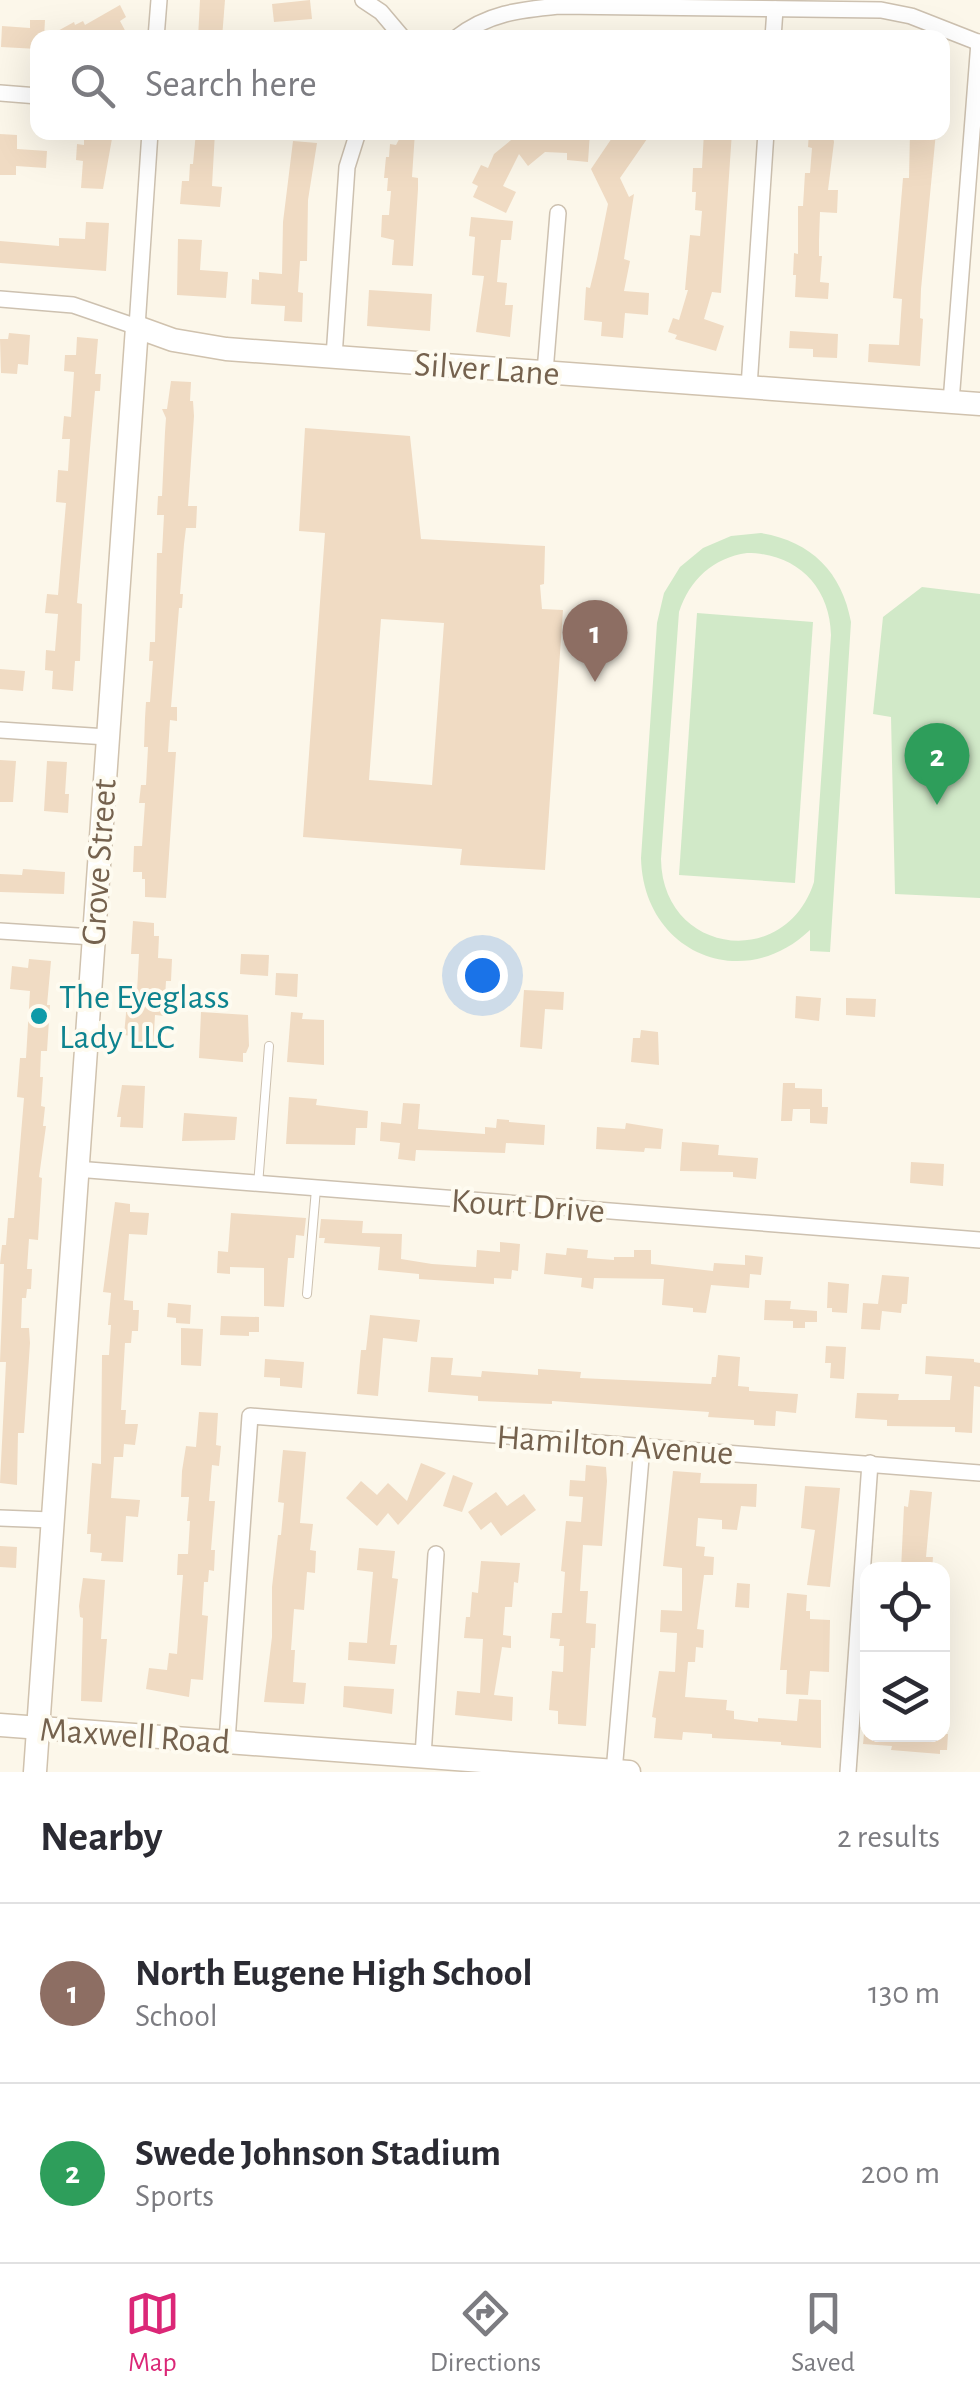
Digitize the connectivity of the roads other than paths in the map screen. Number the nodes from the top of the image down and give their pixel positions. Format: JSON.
{"nodes":[{"id":1,"x":159,"y":0,"type":"edge"},
{"id":2,"x":363,"y":0,"type":"edge"},
{"id":3,"x":775,"y":9,"type":"junction"},
{"id":4,"x":157,"y":30,"type":"edge"},
{"id":5,"x":397,"y":30,"type":"edge"},
{"id":6,"x":468,"y":30,"type":"edge"},
{"id":7,"x":774,"y":30,"type":"edge"},
{"id":8,"x":948,"y":30,"type":"edge"},
{"id":9,"x":950,"y":31,"type":"edge"},
{"id":10,"x":979,"y":42,"type":"edge"},
{"id":11,"x":0,"y":94,"type":"edge"},
{"id":12,"x":30,"y":96,"type":"edge"},
{"id":13,"x":149,"y":140,"type":"edge"},
{"id":14,"x":356,"y":140,"type":"edge"},
{"id":15,"x":765,"y":140,"type":"edge"},
{"id":16,"x":558,"y":213,"type":"dead end"},
{"id":17,"x":0,"y":298,"type":"edge"},
{"id":18,"x":137,"y":327,"type":"junction"},
{"id":19,"x":334,"y":358,"type":"junction"},
{"id":20,"x":545,"y":372,"type":"junction"},
{"id":21,"x":749,"y":387,"type":"junction"},
{"id":22,"x":951,"y":402,"type":"junction"},
{"id":23,"x":980,"y":404,"type":"edge"},
{"id":24,"x":0,"y":730,"type":"edge"},
{"id":25,"x":107,"y":737,"type":"junction"},
{"id":26,"x":0,"y":931,"type":"edge"},
{"id":27,"x":93,"y":936,"type":"junction"},
{"id":28,"x":269,"y":1046,"type":"dead end"},
{"id":29,"x":76,"y":1169,"type":"junction"},
{"id":30,"x":258,"y":1185,"type":"junction"},
{"id":31,"x":316,"y":1190,"type":"junction"},
{"id":32,"x":980,"y":1240,"type":"edge"},
{"id":33,"x":307,"y":1294,"type":"dead end"},
{"id":34,"x":642,"y":1446,"type":"junction"},
{"id":35,"x":870,"y":1464,"type":"junction"},
{"id":36,"x":980,"y":1472,"type":"edge"},
{"id":37,"x":0,"y":1518,"type":"edge"},
{"id":38,"x":51,"y":1520,"type":"junction"},
{"id":39,"x":436,"y":1554,"type":"dead end"},
{"id":40,"x":0,"y":1725,"type":"edge"},
{"id":41,"x":37,"y":1728,"type":"junction"},
{"id":42,"x":227,"y":1741,"type":"junction"},
{"id":43,"x":423,"y":1756,"type":"junction"},
{"id":44,"x":614,"y":1771,"type":"edge"},
{"id":45,"x":35,"y":1772,"type":"edge"},
{"id":46,"x":629,"y":1772,"type":"edge"},
{"id":47,"x":848,"y":1772,"type":"edge"}],
"edges":[{"from":1,"to":4,"type":"street"},
{"from":2,"to":5,"type":"street"},
{"from":3,"to":6,"type":"street"},
{"from":3,"to":7,"type":"street"},
{"from":3,"to":8,"type":"street"},
{"from":9,"to":10,"type":"street"},
{"from":10,"to":22,"type":"street"},
{"from":11,"to":12,"type":"street"},
{"from":13,"to":18,"type":"street","name":"Grove Street"},
{"from":14,"to":19,"type":"street"},
{"from":15,"to":21,"type":"street"},
{"from":16,"to":20,"type":"street"},
{"from":17,"to":18,"type":"street","name":"Silver Lane"},
{"from":18,"to":19,"type":"street","name":"Silver Lane"},
{"from":18,"to":25,"type":"street","name":"Grove Street"},
{"from":19,"to":20,"type":"street","name":"Silver Lane"},
{"from":20,"to":21,"type":"street","name":"Silver Lane"},
{"from":21,"to":22,"type":"street","name":"Silver Lane"},
{"from":22,"to":23,"type":"street","name":"Silver Lane"},
{"from":24,"to":25,"type":"street"},
{"from":25,"to":27,"type":"street","name":"Grove Street"},
{"from":26,"to":27,"type":"street"},
{"from":27,"to":29,"type":"street","name":"Grove Street"},
{"from":28,"to":30,"type":"lane"},
{"from":29,"to":30,"type":"street","name":"Kourt Drive"},
{"from":29,"to":38,"type":"street","name":"Grove Street"},
{"from":30,"to":31,"type":"street","name":"Kourt Drive"},
{"from":31,"to":32,"type":"street","name":"Kourt Drive"},
{"from":31,"to":33,"type":"lane"},
{"from":34,"to":35,"type":"street","name":"Hamilton Avenue"},
{"from":34,"to":42,"type":"street","name":"Hamilton Avenue"},
{"from":34,"to":44,"type":"street"},
{"from":35,"to":36,"type":"street","name":"Hamilton Avenue"},
{"from":35,"to":47,"type":"street"},
{"from":37,"to":38,"type":"street"},
{"from":38,"to":41,"type":"street","name":"Grove Street"},
{"from":39,"to":43,"type":"street"},
{"from":40,"to":41,"type":"street","name":"Maxwell Road"},
{"from":41,"to":42,"type":"street","name":"Maxwell Road"},
{"from":41,"to":45,"type":"street","name":"Grove Street"},
{"from":42,"to":43,"type":"street","name":"Maxwell Road"},
{"from":43,"to":44,"type":"street","name":"Maxwell Road"},
{"from":44,"to":46,"type":"street","name":"Maxwell Road"}]}
